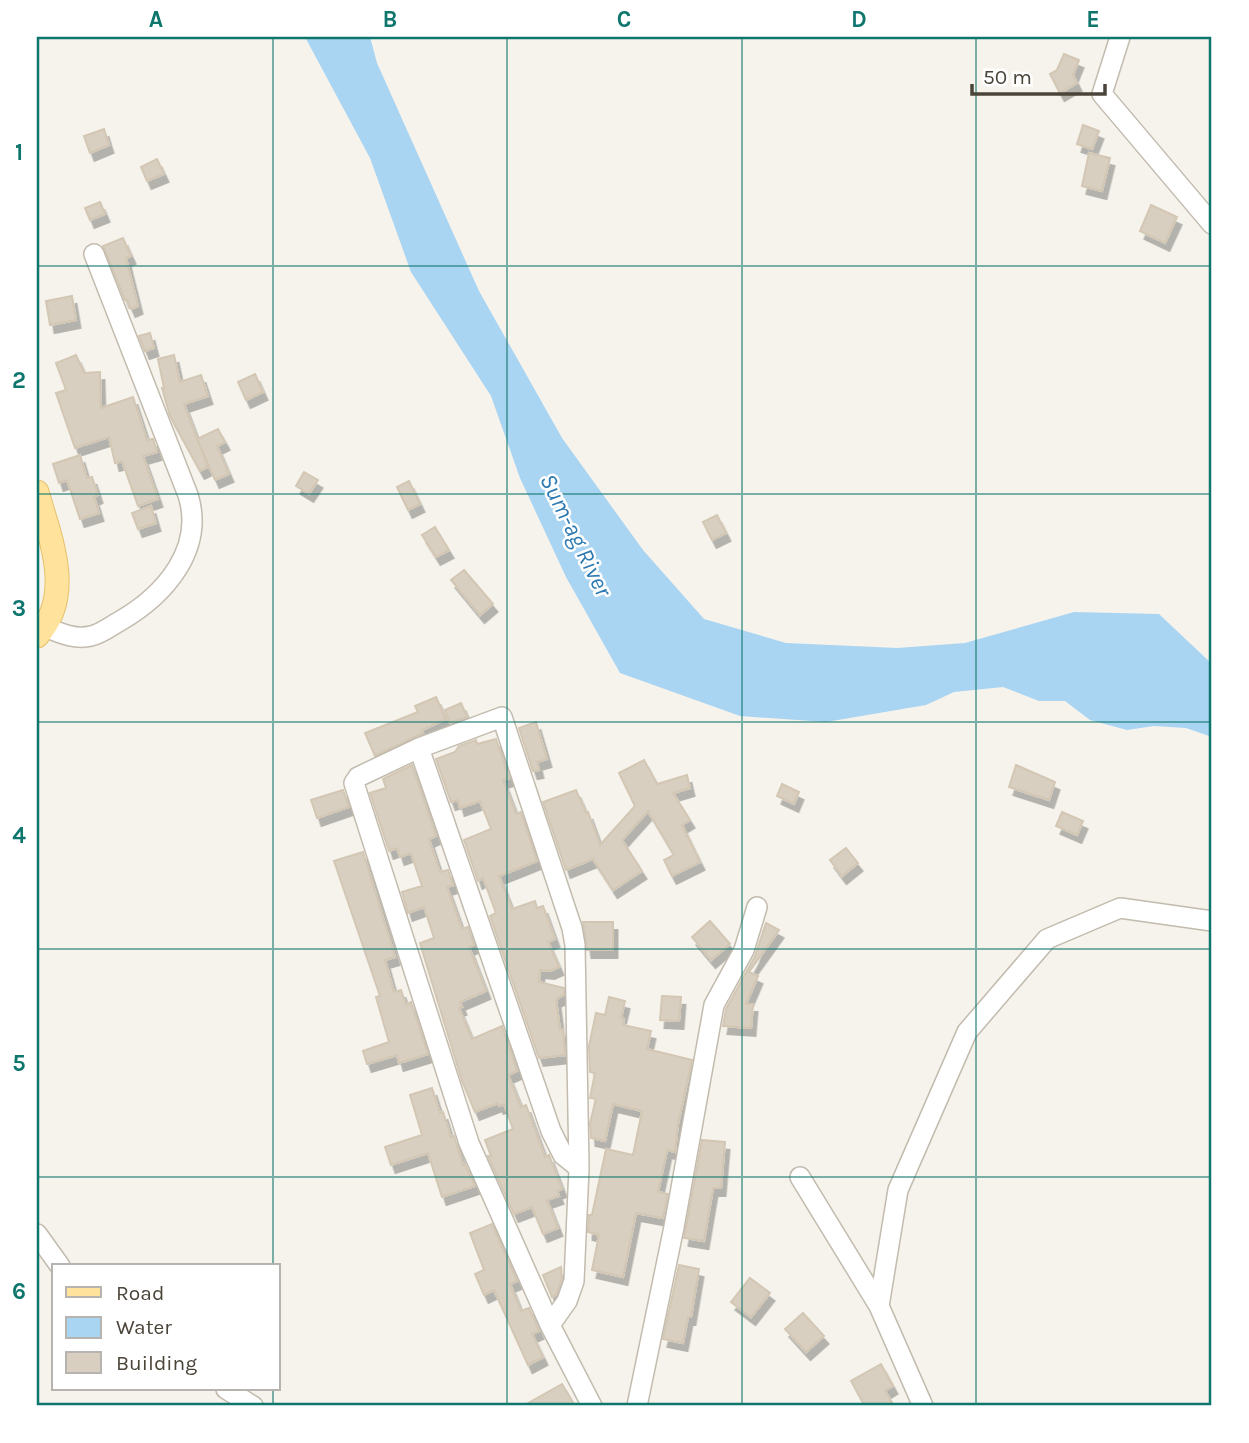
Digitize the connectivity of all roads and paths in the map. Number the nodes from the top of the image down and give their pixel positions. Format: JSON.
{"nodes":[{"id":1,"x":1120,"y":37,"type":"edge"},
{"id":2,"x":1212,"y":224,"type":"edge"},
{"id":3,"x":94,"y":254,"type":"dead end"},
{"id":4,"x":37,"y":492,"type":"edge"},
{"id":5,"x":41,"y":631,"type":"edge"},
{"id":6,"x":419,"y":748,"type":"junction"},
{"id":7,"x":757,"y":907,"type":"dead end"},
{"id":8,"x":1212,"y":920,"type":"edge"},
{"id":9,"x":579,"y":1168,"type":"junction"},
{"id":10,"x":800,"y":1177,"type":"dead end"},
{"id":11,"x":37,"y":1234,"type":"edge"},
{"id":12,"x":59,"y":1264,"type":"edge"},
{"id":13,"x":879,"y":1306,"type":"junction"},
{"id":14,"x":550,"y":1325,"type":"junction"},
{"id":15,"x":228,"y":1390,"type":"edge"},
{"id":16,"x":253,"y":1406,"type":"edge"},
{"id":17,"x":592,"y":1406,"type":"edge"},
{"id":18,"x":637,"y":1406,"type":"edge"},
{"id":19,"x":923,"y":1406,"type":"edge"}],
"edges":[{"from":1,"to":2,"type":"street"},
{"from":3,"to":5,"type":"street"},
{"from":4,"to":5,"type":"main road"},
{"from":6,"to":9,"type":"street"},
{"from":6,"to":9,"type":"street"},
{"from":6,"to":14,"type":"street"},
{"from":7,"to":18,"type":"street"},
{"from":8,"to":13,"type":"street"},
{"from":9,"to":14,"type":"street"},
{"from":10,"to":13,"type":"street"},
{"from":11,"to":12,"type":"street"},
{"from":13,"to":19,"type":"street"},
{"from":14,"to":17,"type":"street"},
{"from":15,"to":16,"type":"street"}]}
